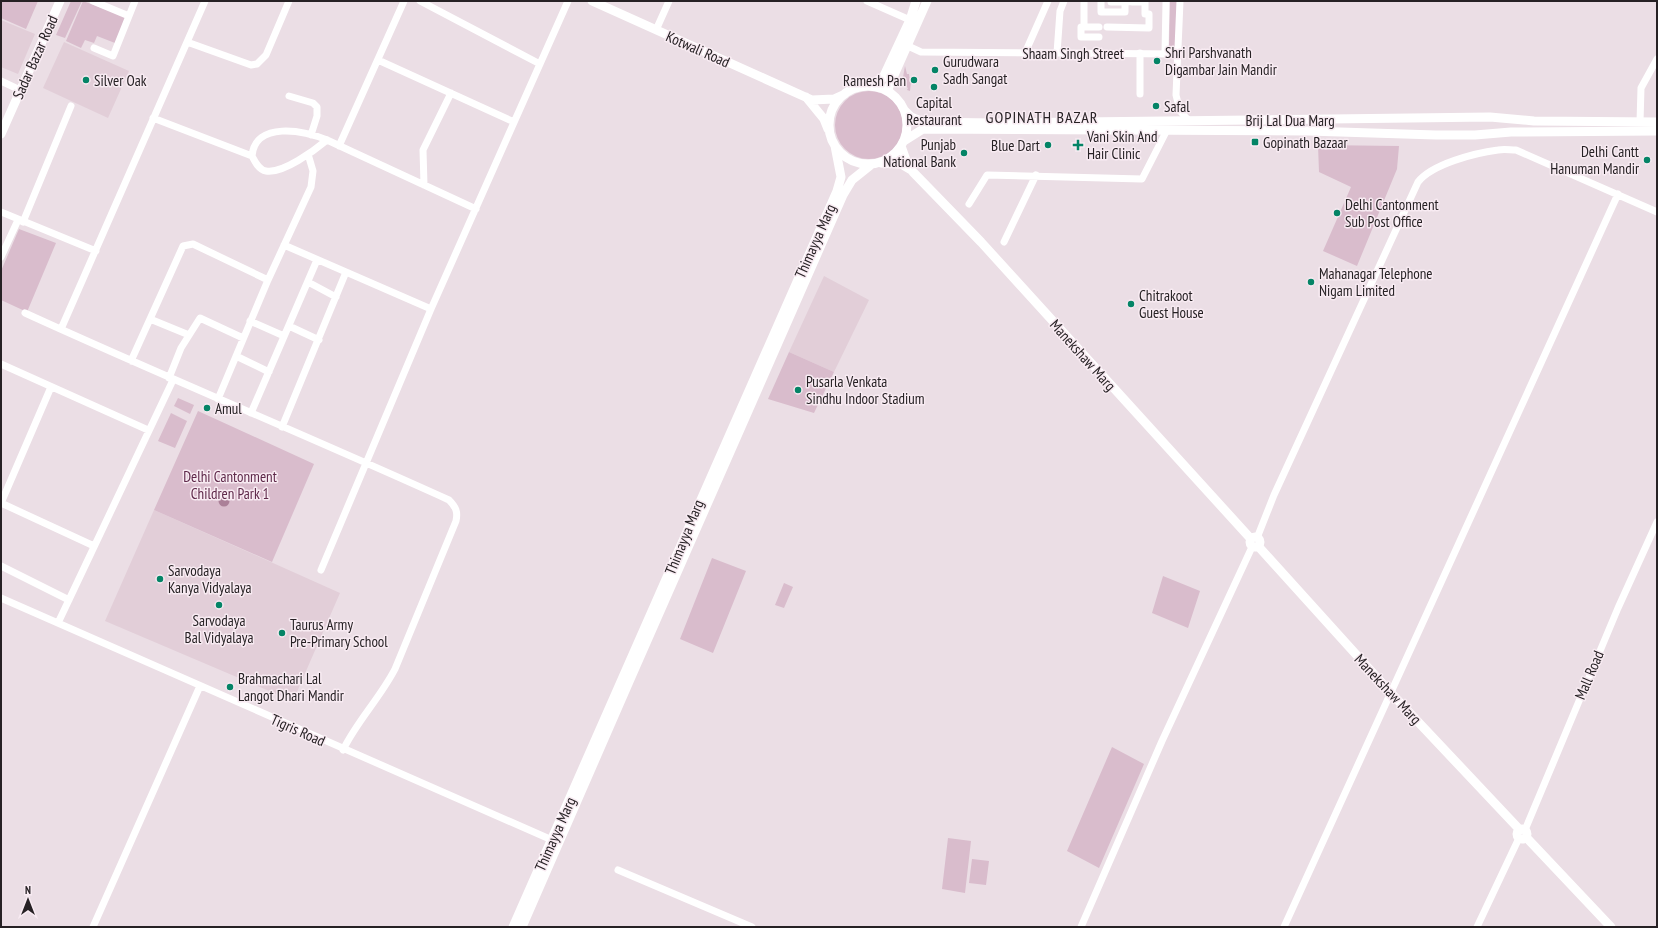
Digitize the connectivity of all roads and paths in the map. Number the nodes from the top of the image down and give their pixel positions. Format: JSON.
{"nodes":[{"id":1,"x":60,"y":1,"type":"edge"},
{"id":2,"x":95,"y":1,"type":"edge"},
{"id":3,"x":135,"y":1,"type":"edge"},
{"id":4,"x":205,"y":1,"type":"edge"},
{"id":5,"x":289,"y":1,"type":"edge"},
{"id":6,"x":404,"y":1,"type":"edge"},
{"id":7,"x":420,"y":1,"type":"edge"},
{"id":8,"x":568,"y":1,"type":"edge"},
{"id":9,"x":592,"y":1,"type":"edge"},
{"id":10,"x":669,"y":1,"type":"edge"},
{"id":11,"x":867,"y":1,"type":"edge"},
{"id":12,"x":916,"y":1,"type":"edge"},
{"id":13,"x":927,"y":1,"type":"edge"},
{"id":14,"x":1048,"y":1,"type":"edge"},
{"id":15,"x":1064,"y":1,"type":"edge"},
{"id":16,"x":1084,"y":1,"type":"edge"},
{"id":17,"x":1101,"y":1,"type":"edge"},
{"id":18,"x":1166,"y":1,"type":"edge"},
{"id":19,"x":1180,"y":1,"type":"edge"},
{"id":20,"x":1111,"y":2,"type":"edge"},
{"id":21,"x":1129,"y":2,"type":"edge"},
{"id":22,"x":129,"y":16,"type":"junction"},
{"id":23,"x":910,"y":20,"type":"junction"},
{"id":24,"x":1080,"y":27,"type":"junction"},
{"id":25,"x":656,"y":30,"type":"junction"},
{"id":26,"x":1099,"y":37,"type":"dead end"},
{"id":27,"x":187,"y":42,"type":"junction"},
{"id":28,"x":908,"y":46,"type":"junction"},
{"id":29,"x":94,"y":48,"type":"dead end"},
{"id":30,"x":1025,"y":53,"type":"junction"},
{"id":31,"x":1057,"y":53,"type":"junction"},
{"id":32,"x":1140,"y":53,"type":"junction"},
{"id":33,"x":1166,"y":53,"type":"junction"},
{"id":34,"x":1178,"y":54,"type":"junction"},
{"id":35,"x":1657,"y":59,"type":"edge"},
{"id":36,"x":378,"y":60,"type":"junction"},
{"id":37,"x":540,"y":64,"type":"junction"},
{"id":38,"x":1,"y":81,"type":"edge"},
{"id":39,"x":864,"y":86,"type":"junction"},
{"id":40,"x":20,"y":90,"type":"junction"},
{"id":41,"x":887,"y":91,"type":"junction"},
{"id":42,"x":451,"y":93,"type":"junction"},
{"id":43,"x":845,"y":94,"type":"junction"},
{"id":44,"x":1140,"y":94,"type":"dead end"},
{"id":45,"x":289,"y":96,"type":"dead end"},
{"id":46,"x":805,"y":96,"type":"junction"},
{"id":47,"x":71,"y":106,"type":"dead end"},
{"id":48,"x":905,"y":111,"type":"junction"},
{"id":49,"x":153,"y":118,"type":"junction"},
{"id":50,"x":1189,"y":121,"type":"junction"},
{"id":51,"x":514,"y":122,"type":"junction"},
{"id":52,"x":1640,"y":122,"type":"junction"},
{"id":53,"x":1657,"y":122,"type":"edge"},
{"id":54,"x":923,"y":126,"type":"junction"},
{"id":55,"x":1167,"y":130,"type":"junction"},
{"id":56,"x":1657,"y":131,"type":"edge"},
{"id":57,"x":1,"y":134,"type":"edge"},
{"id":58,"x":311,"y":135,"type":"junction"},
{"id":59,"x":327,"y":140,"type":"junction"},
{"id":60,"x":833,"y":142,"type":"junction"},
{"id":61,"x":903,"y":144,"type":"junction"},
{"id":62,"x":339,"y":146,"type":"junction"},
{"id":63,"x":308,"y":154,"type":"junction"},
{"id":64,"x":252,"y":156,"type":"junction"},
{"id":65,"x":876,"y":163,"type":"junction"},
{"id":66,"x":913,"y":172,"type":"junction"},
{"id":67,"x":1036,"y":175,"type":"junction"},
{"id":68,"x":424,"y":186,"type":"junction"},
{"id":69,"x":1618,"y":194,"type":"junction"},
{"id":70,"x":970,"y":204,"type":"dead end"},
{"id":71,"x":476,"y":210,"type":"junction"},
{"id":72,"x":1,"y":212,"type":"edge"},
{"id":73,"x":1657,"y":212,"type":"edge"},
{"id":74,"x":20,"y":221,"type":"junction"},
{"id":75,"x":1004,"y":242,"type":"dead end"},
{"id":76,"x":284,"y":245,"type":"junction"},
{"id":77,"x":96,"y":251,"type":"junction"},
{"id":78,"x":1,"y":257,"type":"edge"},
{"id":79,"x":318,"y":260,"type":"junction"},
{"id":80,"x":346,"y":272,"type":"junction"},
{"id":81,"x":268,"y":280,"type":"junction"},
{"id":82,"x":308,"y":282,"type":"junction"},
{"id":83,"x":336,"y":297,"type":"junction"},
{"id":84,"x":432,"y":309,"type":"junction"},
{"id":85,"x":25,"y":313,"type":"dead end"},
{"id":86,"x":150,"y":319,"type":"junction"},
{"id":87,"x":250,"y":321,"type":"junction"},
{"id":88,"x":289,"y":326,"type":"junction"},
{"id":89,"x":61,"y":329,"type":"junction"},
{"id":90,"x":189,"y":335,"type":"junction"},
{"id":91,"x":284,"y":336,"type":"junction"},
{"id":92,"x":243,"y":338,"type":"junction"},
{"id":93,"x":319,"y":340,"type":"junction"},
{"id":94,"x":236,"y":356,"type":"junction"},
{"id":95,"x":131,"y":361,"type":"junction"},
{"id":96,"x":1,"y":364,"type":"edge"},
{"id":97,"x":269,"y":372,"type":"junction"},
{"id":98,"x":171,"y":379,"type":"junction"},
{"id":99,"x":51,"y":387,"type":"junction"},
{"id":100,"x":218,"y":399,"type":"junction"},
{"id":101,"x":251,"y":413,"type":"junction"},
{"id":102,"x":282,"y":426,"type":"junction"},
{"id":103,"x":148,"y":430,"type":"junction"},
{"id":104,"x":366,"y":463,"type":"junction"},
{"id":105,"x":1,"y":503,"type":"edge"},
{"id":106,"x":695,"y":518,"type":"junction"},
{"id":107,"x":1657,"y":522,"type":"edge"},
{"id":108,"x":1254,"y":542,"type":"junction"},
{"id":109,"x":94,"y":546,"type":"junction"},
{"id":110,"x":1,"y":566,"type":"edge"},
{"id":111,"x":321,"y":570,"type":"dead end"},
{"id":112,"x":1,"y":598,"type":"edge"},
{"id":113,"x":69,"y":600,"type":"junction"},
{"id":114,"x":58,"y":623,"type":"junction"},
{"id":115,"x":200,"y":686,"type":"junction"},
{"id":116,"x":1390,"y":692,"type":"junction"},
{"id":117,"x":343,"y":750,"type":"junction"},
{"id":118,"x":1522,"y":834,"type":"junction"},
{"id":119,"x":552,"y":840,"type":"junction"},
{"id":120,"x":618,"y":870,"type":"dead end"},
{"id":121,"x":93,"y":927,"type":"edge"},
{"id":122,"x":514,"y":927,"type":"edge"},
{"id":123,"x":522,"y":927,"type":"edge"},
{"id":124,"x":752,"y":927,"type":"edge"},
{"id":125,"x":1081,"y":927,"type":"edge"},
{"id":126,"x":1284,"y":927,"type":"edge"},
{"id":127,"x":1477,"y":927,"type":"edge"},
{"id":128,"x":1611,"y":927,"type":"edge"}],
"edges":[{"from":1,"to":40,"type":"street","name":"Sadar Bazar Road"},
{"from":2,"to":22,"type":"street"},
{"from":3,"to":22,"type":"street"},
{"from":4,"to":27,"type":"street"},
{"from":5,"to":27,"type":"street"},
{"from":6,"to":36,"type":"street"},
{"from":7,"to":37,"type":"street"},
{"from":8,"to":37,"type":"street"},
{"from":9,"to":25,"type":"street","name":"Kotwali Road"},
{"from":10,"to":25,"type":"street"},
{"from":11,"to":23,"type":"street"},
{"from":12,"to":23,"type":"street"},
{"from":13,"to":28,"type":"street"},
{"from":14,"to":30,"type":"street"},
{"from":15,"to":31,"type":"street"},
{"from":16,"to":24,"type":"street"},
{"from":17,"to":21,"type":"street"},
{"from":18,"to":33,"type":"street"},
{"from":19,"to":34,"type":"street"},
{"from":20,"to":21,"type":"street"},
{"from":21,"to":24,"type":"street"},
{"from":22,"to":29,"type":"street"},
{"from":23,"to":39,"type":"street"},
{"from":24,"to":26,"type":"street"},
{"from":25,"to":46,"type":"street","name":"Kotwali Road"},
{"from":27,"to":49,"type":"street"},
{"from":28,"to":30,"type":"street","name":"Shaam Singh Street"},
{"from":28,"to":41,"type":"street"},
{"from":30,"to":31,"type":"street","name":"Shaam Singh Street"},
{"from":31,"to":32,"type":"street","name":"Shaam Singh Street"},
{"from":32,"to":33,"type":"street","name":"Shaam Singh Street"},
{"from":32,"to":44,"type":"street"},
{"from":33,"to":34,"type":"street","name":"Shaam Singh Street"},
{"from":34,"to":50,"type":"street"},
{"from":35,"to":52,"type":"street"},
{"from":36,"to":42,"type":"street"},
{"from":36,"to":62,"type":"street"},
{"from":37,"to":51,"type":"street"},
{"from":38,"to":40,"type":"street"},
{"from":39,"to":41,"type":"street"},
{"from":39,"to":43,"type":"street"},
{"from":40,"to":57,"type":"street","name":"Sadar Bazar Road"},
{"from":41,"to":48,"type":"street"},
{"from":42,"to":51,"type":"street"},
{"from":42,"to":68,"type":"street"},
{"from":43,"to":46,"type":"street"},
{"from":43,"to":60,"type":"street"},
{"from":45,"to":58,"type":"street"},
{"from":46,"to":60,"type":"street"},
{"from":47,"to":74,"type":"street"},
{"from":48,"to":54,"type":"street"},
{"from":48,"to":61,"type":"street"},
{"from":49,"to":64,"type":"street"},
{"from":49,"to":77,"type":"street"},
{"from":50,"to":52,"type":"street","name":"Brij Lal Dua Marg"},
{"from":50,"to":54,"type":"street","name":"Brij Lal Dua Marg"},
{"from":51,"to":71,"type":"street"},
{"from":52,"to":53,"type":"street","name":"Brij Lal Dua Marg"},
{"from":54,"to":55,"type":"street","name":"Brij Lal Dua Marg"},
{"from":54,"to":61,"type":"street"},
{"from":55,"to":56,"type":"street","name":"Brij Lal Dua Marg"},
{"from":55,"to":67,"type":"street"},
{"from":58,"to":59,"type":"street"},
{"from":58,"to":64,"type":"street"},
{"from":59,"to":62,"type":"street"},
{"from":59,"to":63,"type":"street"},
{"from":60,"to":65,"type":"street"},
{"from":60,"to":106,"type":"street","name":"Thimayya Marg"},
{"from":61,"to":65,"type":"street"},
{"from":61,"to":66,"type":"street","name":"Manekshaw Marg"},
{"from":62,"to":68,"type":"street"},
{"from":63,"to":64,"type":"street"},
{"from":63,"to":76,"type":"street"},
{"from":65,"to":66,"type":"street","name":"Manekshaw Marg"},
{"from":65,"to":106,"type":"street","name":"Thimayya Marg"},
{"from":66,"to":108,"type":"street","name":"Manekshaw Marg"},
{"from":67,"to":70,"type":"street"},
{"from":67,"to":75,"type":"street"},
{"from":68,"to":71,"type":"street"},
{"from":69,"to":73,"type":"street"},
{"from":69,"to":108,"type":"street"},
{"from":69,"to":116,"type":"street"},
{"from":71,"to":84,"type":"street"},
{"from":72,"to":74,"type":"street"},
{"from":74,"to":77,"type":"street"},
{"from":74,"to":78,"type":"street"},
{"from":76,"to":79,"type":"street"},
{"from":76,"to":81,"type":"street"},
{"from":77,"to":89,"type":"street"},
{"from":79,"to":80,"type":"street"},
{"from":79,"to":82,"type":"street"},
{"from":80,"to":83,"type":"street"},
{"from":80,"to":84,"type":"street"},
{"from":81,"to":86,"type":"street"},
{"from":81,"to":87,"type":"street"},
{"from":82,"to":83,"type":"street"},
{"from":82,"to":88,"type":"street"},
{"from":83,"to":93,"type":"street"},
{"from":84,"to":104,"type":"street"},
{"from":85,"to":89,"type":"street"},
{"from":86,"to":90,"type":"street"},
{"from":86,"to":95,"type":"street"},
{"from":87,"to":91,"type":"street"},
{"from":87,"to":92,"type":"street"},
{"from":88,"to":91,"type":"street"},
{"from":88,"to":93,"type":"street"},
{"from":89,"to":95,"type":"street"},
{"from":90,"to":92,"type":"street"},
{"from":90,"to":98,"type":"street"},
{"from":91,"to":97,"type":"street"},
{"from":92,"to":94,"type":"street"},
{"from":93,"to":102,"type":"street"},
{"from":94,"to":97,"type":"street"},
{"from":94,"to":100,"type":"street"},
{"from":95,"to":98,"type":"street"},
{"from":96,"to":99,"type":"street"},
{"from":97,"to":101,"type":"street"},
{"from":98,"to":100,"type":"street"},
{"from":98,"to":103,"type":"street"},
{"from":99,"to":103,"type":"street"},
{"from":99,"to":105,"type":"street"},
{"from":100,"to":101,"type":"street"},
{"from":101,"to":102,"type":"street"},
{"from":102,"to":104,"type":"street"},
{"from":103,"to":109,"type":"street"},
{"from":104,"to":111,"type":"street"},
{"from":104,"to":117,"type":"street"},
{"from":105,"to":109,"type":"street"},
{"from":106,"to":119,"type":"street","name":"Thimayya Marg"},
{"from":106,"to":123,"type":"street","name":"Thimayya Marg"},
{"from":107,"to":118,"type":"street","name":"Mall Road"},
{"from":108,"to":116,"type":"street","name":"Manekshaw Marg"},
{"from":108,"to":125,"type":"street"},
{"from":109,"to":113,"type":"street"},
{"from":110,"to":113,"type":"street"},
{"from":112,"to":114,"type":"street","name":"Tigris Road"},
{"from":113,"to":114,"type":"street"},
{"from":114,"to":115,"type":"street","name":"Tigris Road"},
{"from":115,"to":117,"type":"street","name":"Tigris Road"},
{"from":115,"to":121,"type":"street"},
{"from":116,"to":118,"type":"street","name":"Manekshaw Marg"},
{"from":116,"to":126,"type":"street"},
{"from":117,"to":119,"type":"street","name":"Tigris Road"},
{"from":118,"to":127,"type":"street","name":"Mall Road"},
{"from":118,"to":128,"type":"street","name":"Manekshaw Marg"},
{"from":119,"to":122,"type":"street","name":"Thimayya Marg"},
{"from":120,"to":124,"type":"street"}]}
